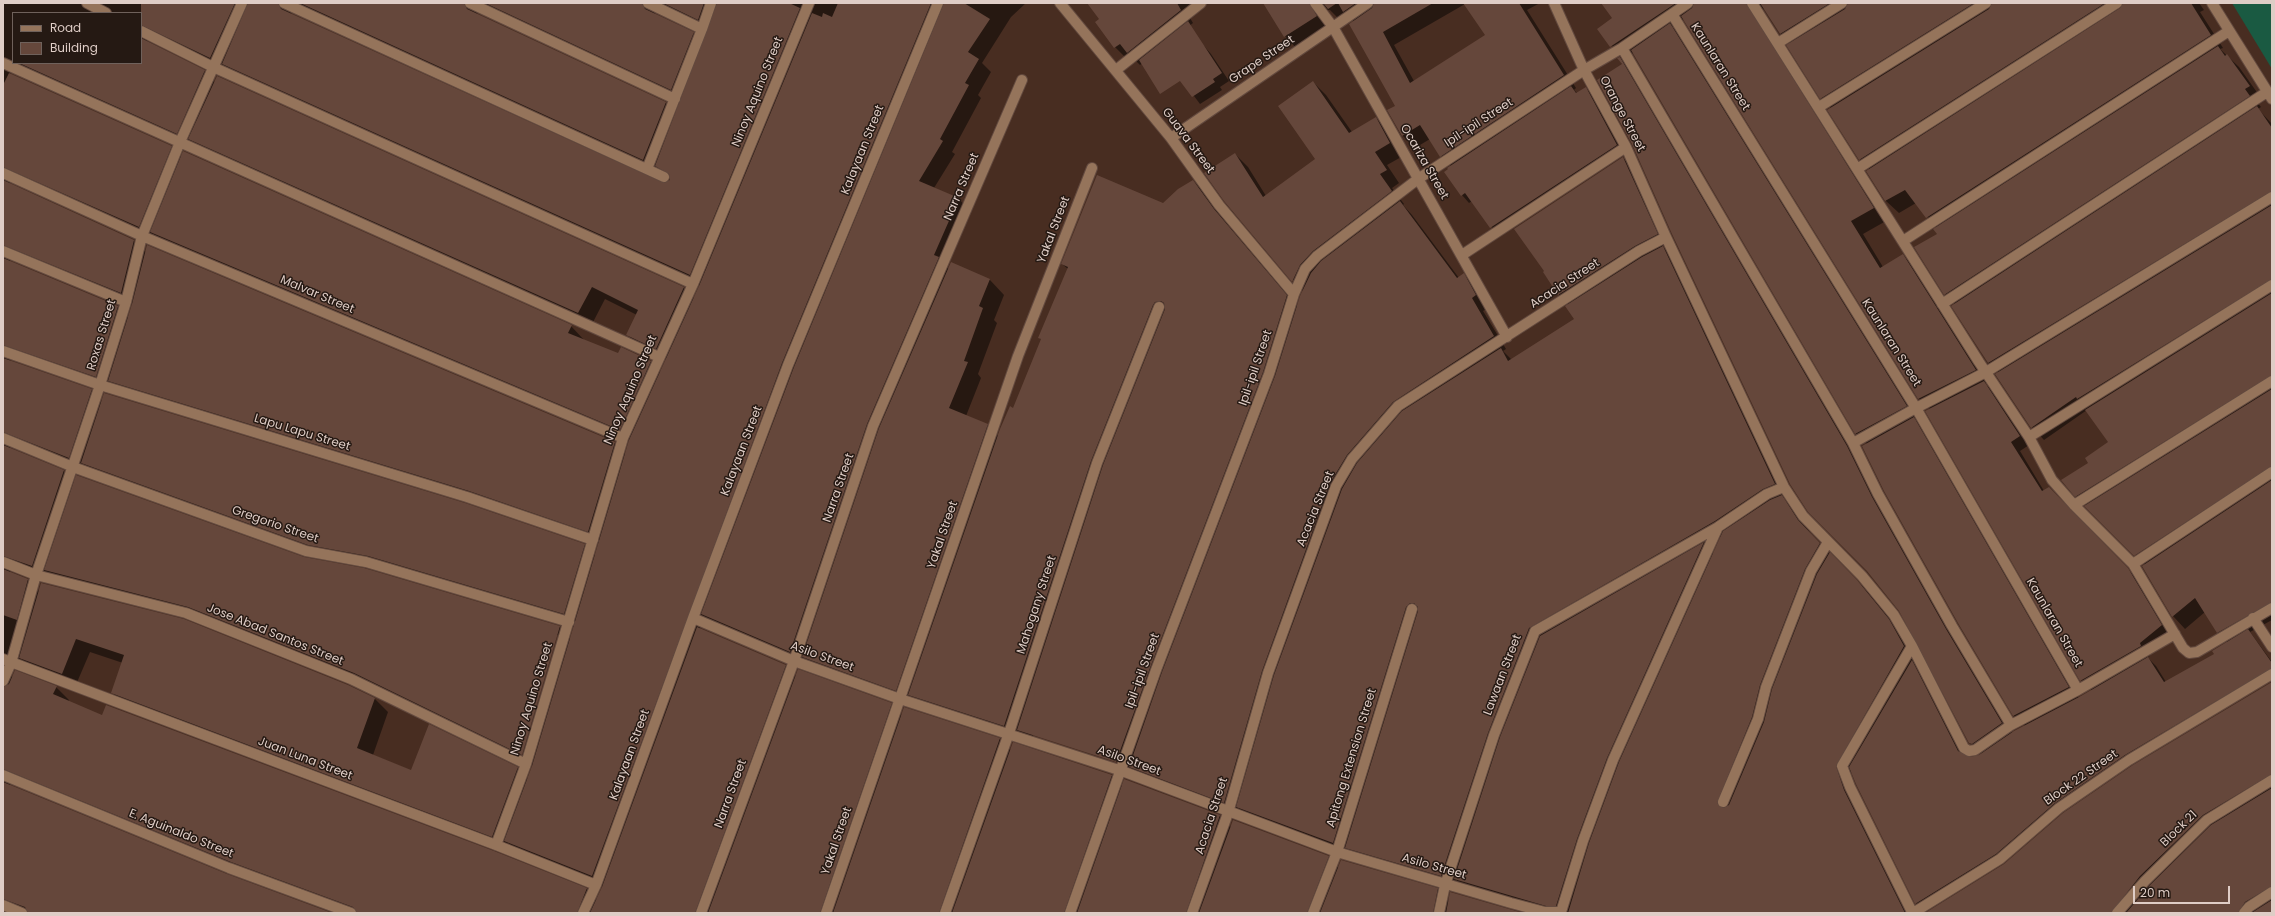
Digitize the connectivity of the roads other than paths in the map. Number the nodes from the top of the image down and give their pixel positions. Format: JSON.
{"nodes":[{"id":1,"x":87,"y":3,"type":"edge"},
{"id":2,"x":242,"y":3,"type":"edge"},
{"id":3,"x":284,"y":3,"type":"edge"},
{"id":4,"x":470,"y":3,"type":"edge"},
{"id":5,"x":648,"y":3,"type":"edge"},
{"id":6,"x":711,"y":3,"type":"edge"},
{"id":7,"x":809,"y":3,"type":"edge"},
{"id":8,"x":938,"y":3,"type":"edge"},
{"id":9,"x":1060,"y":3,"type":"edge"},
{"id":10,"x":1201,"y":3,"type":"edge"},
{"id":11,"x":1315,"y":3,"type":"edge"},
{"id":12,"x":1368,"y":3,"type":"edge"},
{"id":13,"x":1554,"y":3,"type":"edge"},
{"id":14,"x":1688,"y":3,"type":"edge"},
{"id":15,"x":1752,"y":3,"type":"edge"},
{"id":16,"x":1842,"y":3,"type":"edge"},
{"id":17,"x":1986,"y":3,"type":"edge"},
{"id":18,"x":2117,"y":3,"type":"edge"},
{"id":19,"x":2212,"y":3,"type":"edge"},
{"id":20,"x":104,"y":12,"type":"edge"},
{"id":21,"x":1672,"y":14,"type":"junction"},
{"id":22,"x":1333,"y":27,"type":"junction"},
{"id":23,"x":702,"y":29,"type":"junction"},
{"id":24,"x":2229,"y":31,"type":"junction"},
{"id":25,"x":142,"y":32,"type":"edge"},
{"id":26,"x":1778,"y":43,"type":"junction"},
{"id":27,"x":1622,"y":48,"type":"junction"},
{"id":28,"x":3,"y":63,"type":"edge"},
{"id":29,"x":213,"y":67,"type":"junction"},
{"id":30,"x":1116,"y":70,"type":"junction"},
{"id":31,"x":1584,"y":70,"type":"junction"},
{"id":32,"x":1022,"y":80,"type":"dead end"},
{"id":33,"x":2270,"y":96,"type":"edge"},
{"id":34,"x":675,"y":99,"type":"junction"},
{"id":35,"x":1819,"y":107,"type":"junction"},
{"id":36,"x":1171,"y":138,"type":"junction"},
{"id":37,"x":180,"y":142,"type":"junction"},
{"id":38,"x":1626,"y":147,"type":"junction"},
{"id":39,"x":1092,"y":168,"type":"dead end"},
{"id":40,"x":647,"y":169,"type":"junction"},
{"id":41,"x":1857,"y":169,"type":"junction"},
{"id":42,"x":3,"y":173,"type":"edge"},
{"id":43,"x":664,"y":177,"type":"dead end"},
{"id":44,"x":1418,"y":179,"type":"junction"},
{"id":45,"x":2272,"y":197,"type":"edge"},
{"id":46,"x":142,"y":236,"type":"junction"},
{"id":47,"x":1666,"y":237,"type":"junction"},
{"id":48,"x":1903,"y":241,"type":"junction"},
{"id":49,"x":3,"y":251,"type":"edge"},
{"id":50,"x":1462,"y":255,"type":"junction"},
{"id":51,"x":692,"y":284,"type":"junction"},
{"id":52,"x":2272,"y":285,"type":"edge"},
{"id":53,"x":1294,"y":294,"type":"junction"},
{"id":54,"x":126,"y":302,"type":"junction"},
{"id":55,"x":1942,"y":304,"type":"junction"},
{"id":56,"x":1159,"y":307,"type":"dead end"},
{"id":57,"x":1506,"y":337,"type":"junction"},
{"id":58,"x":3,"y":351,"type":"edge"},
{"id":59,"x":659,"y":357,"type":"junction"},
{"id":60,"x":1986,"y":372,"type":"junction"},
{"id":61,"x":2272,"y":381,"type":"edge"},
{"id":62,"x":100,"y":386,"type":"junction"},
{"id":63,"x":1916,"y":408,"type":"junction"},
{"id":64,"x":2029,"y":437,"type":"junction"},
{"id":65,"x":3,"y":438,"type":"edge"},
{"id":66,"x":623,"y":438,"type":"junction"},
{"id":67,"x":1853,"y":443,"type":"junction"},
{"id":68,"x":73,"y":467,"type":"junction"},
{"id":69,"x":2272,"y":472,"type":"edge"},
{"id":70,"x":1784,"y":487,"type":"junction"},
{"id":71,"x":2074,"y":505,"type":"junction"},
{"id":72,"x":1718,"y":527,"type":"junction"},
{"id":73,"x":593,"y":540,"type":"junction"},
{"id":74,"x":1828,"y":542,"type":"junction"},
{"id":75,"x":3,"y":562,"type":"edge"},
{"id":76,"x":2133,"y":564,"type":"junction"},
{"id":77,"x":36,"y":575,"type":"junction"},
{"id":78,"x":2272,"y":608,"type":"edge"},
{"id":79,"x":1412,"y":609,"type":"dead end"},
{"id":80,"x":693,"y":618,"type":"junction"},
{"id":81,"x":2253,"y":618,"type":"junction"},
{"id":82,"x":569,"y":622,"type":"junction"},
{"id":83,"x":2175,"y":634,"type":"junction"},
{"id":84,"x":1912,"y":646,"type":"junction"},
{"id":85,"x":2272,"y":647,"type":"edge"},
{"id":86,"x":7,"y":661,"type":"edge"},
{"id":87,"x":794,"y":661,"type":"junction"},
{"id":88,"x":2272,"y":674,"type":"edge"},
{"id":89,"x":3,"y":681,"type":"edge"},
{"id":90,"x":2078,"y":690,"type":"junction"},
{"id":91,"x":900,"y":699,"type":"junction"},
{"id":92,"x":2012,"y":725,"type":"junction"},
{"id":93,"x":1009,"y":733,"type":"junction"},
{"id":94,"x":526,"y":764,"type":"junction"},
{"id":95,"x":1122,"y":771,"type":"junction"},
{"id":96,"x":3,"y":775,"type":"edge"},
{"id":97,"x":2272,"y":780,"type":"edge"},
{"id":98,"x":1723,"y":802,"type":"dead end"},
{"id":99,"x":1228,"y":813,"type":"junction"},
{"id":100,"x":496,"y":845,"type":"junction"},
{"id":101,"x":1337,"y":852,"type":"junction"},
{"id":102,"x":1445,"y":884,"type":"junction"},
{"id":103,"x":596,"y":885,"type":"junction"},
{"id":104,"x":2272,"y":892,"type":"edge"},
{"id":105,"x":1511,"y":903,"type":"junction"},
{"id":106,"x":3,"y":904,"type":"edge"},
{"id":107,"x":1561,"y":912,"type":"edge"},
{"id":108,"x":1913,"y":912,"type":"edge"},
{"id":109,"x":22,"y":913,"type":"edge"},
{"id":110,"x":351,"y":913,"type":"edge"},
{"id":111,"x":583,"y":913,"type":"edge"},
{"id":112,"x":701,"y":913,"type":"edge"},
{"id":113,"x":826,"y":913,"type":"edge"},
{"id":114,"x":945,"y":913,"type":"edge"},
{"id":115,"x":1070,"y":913,"type":"edge"},
{"id":116,"x":1192,"y":913,"type":"edge"},
{"id":117,"x":1313,"y":913,"type":"edge"},
{"id":118,"x":1439,"y":913,"type":"edge"},
{"id":119,"x":1508,"y":913,"type":"edge"},
{"id":120,"x":2116,"y":913,"type":"edge"},
{"id":121,"x":2244,"y":913,"type":"edge"}],
"edges":[{"from":1,"to":20,"type":"street"},
{"from":2,"to":29,"type":"street","name":"Roxas Street"},
{"from":3,"to":40,"type":"street"},
{"from":4,"to":34,"type":"street"},
{"from":5,"to":23,"type":"street"},
{"from":6,"to":23,"type":"street"},
{"from":7,"to":51,"type":"street","name":"Ninoy Aquino Street"},
{"from":8,"to":80,"type":"street","name":"Kalayaan Street"},
{"from":9,"to":30,"type":"street","name":"Guava Street"},
{"from":10,"to":30,"type":"street"},
{"from":11,"to":22,"type":"street","name":"Ocariza Street"},
{"from":12,"to":22,"type":"street","name":"Grape Street"},
{"from":13,"to":31,"type":"street","name":"Orange Street"},
{"from":14,"to":21,"type":"street","name":"Ipil-ipil Street"},
{"from":15,"to":26,"type":"street"},
{"from":16,"to":26,"type":"street"},
{"from":17,"to":35,"type":"street"},
{"from":18,"to":41,"type":"street"},
{"from":19,"to":24,"type":"street"},
{"from":21,"to":27,"type":"street","name":"Ipil-ipil Street"},
{"from":21,"to":63,"type":"street","name":"Kaunlaran Street"},
{"from":22,"to":36,"type":"street","name":"Grape Street"},
{"from":22,"to":44,"type":"street","name":"Ocariza Street"},
{"from":23,"to":34,"type":"street"},
{"from":24,"to":33,"type":"street"},
{"from":24,"to":48,"type":"street"},
{"from":25,"to":29,"type":"street"},
{"from":26,"to":35,"type":"street"},
{"from":27,"to":31,"type":"street","name":"Ipil-ipil Street"},
{"from":27,"to":67,"type":"street"},
{"from":28,"to":37,"type":"street"},
{"from":29,"to":37,"type":"street","name":"Roxas Street"},
{"from":29,"to":51,"type":"street"},
{"from":30,"to":36,"type":"street","name":"Guava Street"},
{"from":31,"to":38,"type":"street","name":"Orange Street"},
{"from":31,"to":44,"type":"street","name":"Ipil-ipil Street"},
{"from":32,"to":87,"type":"street","name":"Narra Street"},
{"from":33,"to":55,"type":"street"},
{"from":34,"to":40,"type":"street"},
{"from":35,"to":41,"type":"street"},
{"from":36,"to":53,"type":"street","name":"Guava Street"},
{"from":37,"to":46,"type":"street","name":"Roxas Street"},
{"from":37,"to":59,"type":"street"},
{"from":38,"to":47,"type":"street","name":"Orange Street"},
{"from":38,"to":50,"type":"street"},
{"from":39,"to":91,"type":"street","name":"Yakal Street"},
{"from":40,"to":43,"type":"street"},
{"from":41,"to":48,"type":"street"},
{"from":42,"to":46,"type":"street","name":"Malvar Street"},
{"from":44,"to":50,"type":"street","name":"Ocariza Street"},
{"from":44,"to":53,"type":"street","name":"Ipil-ipil Street"},
{"from":45,"to":60,"type":"street"},
{"from":46,"to":54,"type":"street","name":"Roxas Street"},
{"from":46,"to":66,"type":"street","name":"Malvar Street"},
{"from":47,"to":57,"type":"street","name":"Acacia Street"},
{"from":47,"to":70,"type":"street","name":"Orange Street"},
{"from":48,"to":55,"type":"street"},
{"from":49,"to":54,"type":"street"},
{"from":50,"to":57,"type":"street","name":"Ocariza Street"},
{"from":51,"to":59,"type":"street","name":"Ninoy Aquino Street"},
{"from":52,"to":64,"type":"street"},
{"from":53,"to":95,"type":"street","name":"Ipil-ipil Street"},
{"from":54,"to":62,"type":"street","name":"Roxas Street"},
{"from":55,"to":60,"type":"street"},
{"from":56,"to":93,"type":"street","name":"Mahogany Street"},
{"from":57,"to":99,"type":"street","name":"Acacia Street"},
{"from":58,"to":62,"type":"street","name":"Lapu Lapu Street"},
{"from":59,"to":66,"type":"street","name":"Ninoy Aquino Street"},
{"from":60,"to":63,"type":"street"},
{"from":60,"to":64,"type":"street"},
{"from":61,"to":71,"type":"street"},
{"from":62,"to":68,"type":"street","name":"Roxas Street"},
{"from":62,"to":73,"type":"street","name":"Lapu Lapu Street"},
{"from":63,"to":67,"type":"street"},
{"from":63,"to":90,"type":"street","name":"Kaunlaran Street"},
{"from":64,"to":71,"type":"street"},
{"from":65,"to":68,"type":"street","name":"Gregorio Street"},
{"from":66,"to":73,"type":"street","name":"Ninoy Aquino Street"},
{"from":67,"to":92,"type":"street"},
{"from":68,"to":77,"type":"street","name":"Roxas Street"},
{"from":68,"to":82,"type":"street","name":"Gregorio Street"},
{"from":69,"to":76,"type":"street"},
{"from":70,"to":72,"type":"street","name":"Lawaan Street"},
{"from":70,"to":74,"type":"street","name":"Orange Street"},
{"from":71,"to":76,"type":"street"},
{"from":72,"to":102,"type":"street","name":"Lawaan Street"},
{"from":72,"to":107,"type":"street"},
{"from":73,"to":82,"type":"street","name":"Ninoy Aquino Street"},
{"from":74,"to":84,"type":"street","name":"Orange Street"},
{"from":74,"to":98,"type":"street"},
{"from":75,"to":77,"type":"street","name":"Jose Abad Santos Street"},
{"from":76,"to":83,"type":"street"},
{"from":77,"to":86,"type":"street","name":"Roxas Street"},
{"from":77,"to":94,"type":"street","name":"Jose Abad Santos Street"},
{"from":78,"to":81,"type":"street"},
{"from":79,"to":101,"type":"street","name":"Apitong Extension Street"},
{"from":80,"to":87,"type":"street","name":"Asilo Street"},
{"from":80,"to":103,"type":"street","name":"Kalayaan Street"},
{"from":81,"to":83,"type":"street"},
{"from":81,"to":85,"type":"street"},
{"from":82,"to":94,"type":"street","name":"Ninoy Aquino Street"},
{"from":83,"to":90,"type":"street"},
{"from":84,"to":92,"type":"street","name":"Orange Street"},
{"from":84,"to":108,"type":"street"},
{"from":86,"to":89,"type":"street","name":"Roxas Street"},
{"from":86,"to":100,"type":"street","name":"Juan Luna Street"},
{"from":87,"to":91,"type":"street","name":"Asilo Street"},
{"from":87,"to":112,"type":"street","name":"Narra Street"},
{"from":88,"to":108,"type":"street","name":"Block 22 Street"},
{"from":90,"to":92,"type":"street"},
{"from":91,"to":93,"type":"street","name":"Asilo Street"},
{"from":91,"to":113,"type":"street","name":"Yakal Street"},
{"from":93,"to":95,"type":"street","name":"Asilo Street"},
{"from":93,"to":114,"type":"street","name":"Mahogany Street"},
{"from":94,"to":100,"type":"street","name":"Ninoy Aquino Street"},
{"from":95,"to":99,"type":"street","name":"Asilo Street"},
{"from":95,"to":115,"type":"street","name":"Ipil-ipil Street"},
{"from":96,"to":110,"type":"street","name":"E. Aguinaldo Street"},
{"from":97,"to":120,"type":"street","name":"Block 21"},
{"from":99,"to":101,"type":"street","name":"Asilo Street"},
{"from":99,"to":116,"type":"street","name":"Acacia Street"},
{"from":100,"to":103,"type":"street","name":"Juan Luna Street"},
{"from":101,"to":102,"type":"street","name":"Asilo Street"},
{"from":101,"to":117,"type":"street","name":"Apitong Extension Street"},
{"from":102,"to":105,"type":"street","name":"Asilo Street"},
{"from":102,"to":118,"type":"street","name":"Lawaan Street"},
{"from":103,"to":111,"type":"street","name":"Kalayaan Street"},
{"from":104,"to":121,"type":"street"},
{"from":105,"to":107,"type":"street","name":"Asilo Street"},
{"from":105,"to":119,"type":"street"},
{"from":106,"to":109,"type":"street"}]}
